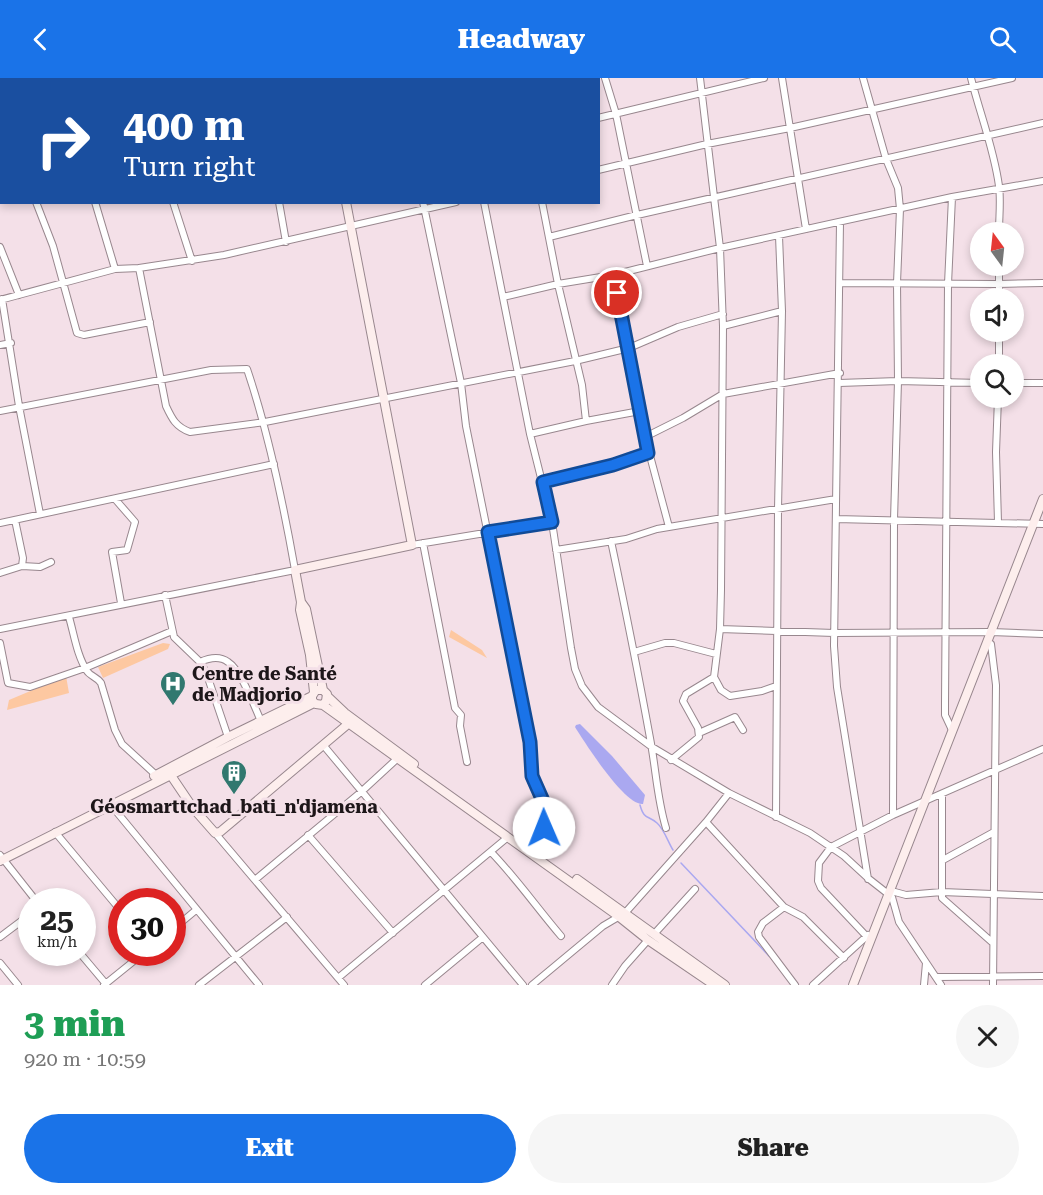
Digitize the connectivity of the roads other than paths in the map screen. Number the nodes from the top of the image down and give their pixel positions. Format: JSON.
{"nodes":[{"id":1,"x":605,"y":78,"type":"edge"},
{"id":2,"x":700,"y":78,"type":"edge"},
{"id":3,"x":764,"y":78,"type":"edge"},
{"id":4,"x":782,"y":78,"type":"edge"},
{"id":5,"x":863,"y":78,"type":"edge"},
{"id":6,"x":971,"y":78,"type":"edge"},
{"id":7,"x":1012,"y":78,"type":"edge"},
{"id":8,"x":974,"y":88,"type":"junction"},
{"id":9,"x":702,"y":93,"type":"junction"},
{"id":10,"x":872,"y":108,"type":"junction"},
{"id":11,"x":616,"y":114,"type":"junction"},
{"id":12,"x":600,"y":118,"type":"edge"},
{"id":13,"x":1043,"y":123,"type":"edge"},
{"id":14,"x":790,"y":128,"type":"junction"},
{"id":15,"x":988,"y":134,"type":"junction"},
{"id":16,"x":707,"y":144,"type":"junction"},
{"id":17,"x":886,"y":159,"type":"junction"},
{"id":18,"x":625,"y":164,"type":"junction"},
{"id":19,"x":600,"y":170,"type":"edge"},
{"id":20,"x":798,"y":179,"type":"junction"},
{"id":21,"x":1043,"y":181,"type":"edge"},
{"id":22,"x":1000,"y":189,"type":"junction"},
{"id":23,"x":952,"y":197,"type":"junction"},
{"id":24,"x":713,"y":198,"type":"junction"},
{"id":25,"x":37,"y":204,"type":"edge"},
{"id":26,"x":95,"y":204,"type":"edge"},
{"id":27,"x":174,"y":204,"type":"edge"},
{"id":28,"x":279,"y":204,"type":"edge"},
{"id":29,"x":346,"y":204,"type":"edge"},
{"id":30,"x":440,"y":204,"type":"edge"},
{"id":31,"x":484,"y":204,"type":"edge"},
{"id":32,"x":542,"y":204,"type":"edge"},
{"id":33,"x":424,"y":206,"type":"edge"},
{"id":34,"x":900,"y":209,"type":"junction"},
{"id":35,"x":637,"y":215,"type":"junction"},
{"id":36,"x":999,"y":222,"type":"edge"},
{"id":37,"x":840,"y":223,"type":"junction"},
{"id":38,"x":351,"y":226,"type":"junction"},
{"id":39,"x":806,"y":230,"type":"junction"},
{"id":40,"x":779,"y":236,"type":"junction"},
{"id":41,"x":549,"y":237,"type":"junction"},
{"id":42,"x":286,"y":242,"type":"junction"},
{"id":43,"x":0,"y":247,"type":"edge"},
{"id":44,"x":720,"y":248,"type":"junction"},
{"id":45,"x":192,"y":261,"type":"junction"},
{"id":46,"x":647,"y":266,"type":"junction"},
{"id":47,"x":139,"y":268,"type":"junction"},
{"id":48,"x":115,"y":269,"type":"junction"},
{"id":49,"x":614,"y":275,"type":"junction"},
{"id":50,"x":998,"y":276,"type":"edge"},
{"id":51,"x":64,"y":283,"type":"junction"},
{"id":52,"x":840,"y":283,"type":"junction"},
{"id":53,"x":897,"y":283,"type":"junction"},
{"id":54,"x":1043,"y":283,"type":"edge"},
{"id":55,"x":558,"y":284,"type":"junction"},
{"id":56,"x":948,"y":284,"type":"junction"},
{"id":57,"x":998,"y":284,"type":"junction"},
{"id":58,"x":998,"y":288,"type":"edge"},
{"id":59,"x":19,"y":295,"type":"junction"},
{"id":60,"x":503,"y":297,"type":"junction"},
{"id":61,"x":1,"y":300,"type":"edge"},
{"id":62,"x":782,"y":311,"type":"junction"},
{"id":63,"x":723,"y":314,"type":"junction"},
{"id":64,"x":150,"y":322,"type":"junction"},
{"id":65,"x":723,"y":326,"type":"junction"},
{"id":66,"x":11,"y":343,"type":"junction"},
{"id":67,"x":0,"y":345,"type":"edge"},
{"id":68,"x":629,"y":348,"type":"junction"},
{"id":69,"x":575,"y":361,"type":"junction"},
{"id":70,"x":518,"y":372,"type":"junction"},
{"id":71,"x":840,"y":373,"type":"junction"},
{"id":72,"x":160,"y":379,"type":"junction"},
{"id":73,"x":898,"y":381,"type":"junction"},
{"id":74,"x":461,"y":383,"type":"junction"},
{"id":75,"x":779,"y":383,"type":"junction"},
{"id":76,"x":839,"y":383,"type":"junction"},
{"id":77,"x":948,"y":383,"type":"junction"},
{"id":78,"x":970,"y":383,"type":"edge"},
{"id":79,"x":1024,"y":383,"type":"edge"},
{"id":80,"x":1043,"y":383,"type":"edge"},
{"id":81,"x":723,"y":394,"type":"junction"},
{"id":82,"x":384,"y":400,"type":"junction"},
{"id":83,"x":20,"y":406,"type":"junction"},
{"id":84,"x":998,"y":408,"type":"edge"},
{"id":85,"x":0,"y":411,"type":"edge"},
{"id":86,"x":640,"y":411,"type":"junction"},
{"id":87,"x":265,"y":422,"type":"junction"},
{"id":88,"x":586,"y":422,"type":"junction"},
{"id":89,"x":530,"y":434,"type":"junction"},
{"id":90,"x":645,"y":436,"type":"junction"},
{"id":91,"x":648,"y":453,"type":"junction"},
{"id":92,"x":274,"y":464,"type":"junction"},
{"id":93,"x":543,"y":482,"type":"junction"},
{"id":94,"x":836,"y":499,"type":"junction"},
{"id":95,"x":1043,"y":499,"type":"edge"},
{"id":96,"x":115,"y":500,"type":"junction"},
{"id":97,"x":778,"y":509,"type":"junction"},
{"id":98,"x":1043,"y":513,"type":"edge"},
{"id":99,"x":40,"y":514,"type":"junction"},
{"id":100,"x":721,"y":519,"type":"junction"},
{"id":101,"x":836,"y":519,"type":"junction"},
{"id":102,"x":15,"y":520,"type":"junction"},
{"id":103,"x":894,"y":520,"type":"junction"},
{"id":104,"x":0,"y":522,"type":"edge"},
{"id":105,"x":552,"y":522,"type":"junction"},
{"id":106,"x":998,"y":522,"type":"junction"},
{"id":107,"x":945,"y":523,"type":"junction"},
{"id":108,"x":1038,"y":524,"type":"edge"},
{"id":109,"x":669,"y":527,"type":"junction"},
{"id":110,"x":488,"y":532,"type":"junction"},
{"id":111,"x":611,"y":541,"type":"junction"},
{"id":112,"x":423,"y":543,"type":"junction"},
{"id":113,"x":411,"y":545,"type":"junction"},
{"id":114,"x":556,"y":550,"type":"junction"},
{"id":115,"x":51,"y":562,"type":"dead end"},
{"id":116,"x":22,"y":566,"type":"junction"},
{"id":117,"x":295,"y":570,"type":"junction"},
{"id":118,"x":0,"y":573,"type":"edge"},
{"id":119,"x":165,"y":595,"type":"junction"},
{"id":120,"x":121,"y":603,"type":"junction"},
{"id":121,"x":69,"y":616,"type":"junction"},
{"id":122,"x":0,"y":629,"type":"edge"},
{"id":123,"x":720,"y":629,"type":"junction"},
{"id":124,"x":172,"y":631,"type":"junction"},
{"id":125,"x":776,"y":631,"type":"junction"},
{"id":126,"x":993,"y":632,"type":"junction"},
{"id":127,"x":834,"y":633,"type":"junction"},
{"id":128,"x":894,"y":633,"type":"junction"},
{"id":129,"x":945,"y":633,"type":"junction"},
{"id":130,"x":1043,"y":634,"type":"edge"},
{"id":131,"x":0,"y":643,"type":"edge"},
{"id":132,"x":991,"y":644,"type":"junction"},
{"id":133,"x":634,"y":652,"type":"junction"},
{"id":134,"x":716,"y":654,"type":"junction"},
{"id":135,"x":200,"y":662,"type":"junction"},
{"id":136,"x":85,"y":668,"type":"junction"},
{"id":137,"x":714,"y":677,"type":"junction"},
{"id":138,"x":776,"y":686,"type":"junction"},
{"id":139,"x":319,"y":697,"type":"junction"},
{"id":140,"x":261,"y":721,"type":"junction"},
{"id":141,"x":348,"y":724,"type":"junction"},
{"id":142,"x":743,"y":730,"type":"dead end"},
{"id":143,"x":952,"y":730,"type":"junction"},
{"id":144,"x":699,"y":734,"type":"junction"},
{"id":145,"x":228,"y":736,"type":"junction"},
{"id":146,"x":324,"y":746,"type":"junction"},
{"id":147,"x":652,"y":747,"type":"junction"},
{"id":148,"x":1043,"y":749,"type":"edge"},
{"id":149,"x":400,"y":756,"type":"junction"},
{"id":150,"x":671,"y":760,"type":"junction"},
{"id":151,"x":467,"y":762,"type":"dead end"},
{"id":152,"x":995,"y":771,"type":"junction"},
{"id":153,"x":170,"y":774,"type":"junction"},
{"id":154,"x":156,"y":775,"type":"junction"},
{"id":155,"x":361,"y":792,"type":"junction"},
{"id":156,"x":729,"y":794,"type":"junction"},
{"id":157,"x":942,"y":794,"type":"junction"},
{"id":158,"x":927,"y":800,"type":"junction"},
{"id":159,"x":111,"y":804,"type":"junction"},
{"id":160,"x":893,"y":815,"type":"junction"},
{"id":161,"x":776,"y":817,"type":"junction"},
{"id":162,"x":706,"y":822,"type":"junction"},
{"id":163,"x":666,"y":828,"type":"dead end"},
{"id":164,"x":55,"y":832,"type":"junction"},
{"id":165,"x":860,"y":832,"type":"junction"},
{"id":166,"x":994,"y":832,"type":"junction"},
{"id":167,"x":215,"y":833,"type":"junction"},
{"id":168,"x":308,"y":835,"type":"junction"},
{"id":169,"x":508,"y":837,"type":"junction"},
{"id":170,"x":530,"y":846,"type":"junction"},
{"id":171,"x":831,"y":847,"type":"junction"},
{"id":172,"x":491,"y":852,"type":"junction"},
{"id":173,"x":1,"y":857,"type":"edge"},
{"id":174,"x":943,"y":860,"type":"junction"},
{"id":175,"x":256,"y":879,"type":"junction"},
{"id":176,"x":868,"y":879,"type":"junction"},
{"id":177,"x":26,"y":888,"type":"edge"},
{"id":178,"x":694,"y":889,"type":"dead end"},
{"id":179,"x":444,"y":890,"type":"junction"},
{"id":180,"x":942,"y":892,"type":"junction"},
{"id":181,"x":890,"y":894,"type":"junction"},
{"id":182,"x":993,"y":894,"type":"junction"},
{"id":183,"x":108,"y":895,"type":"edge"},
{"id":184,"x":1043,"y":896,"type":"edge"},
{"id":185,"x":784,"y":907,"type":"junction"},
{"id":186,"x":196,"y":910,"type":"junction"},
{"id":187,"x":622,"y":914,"type":"junction"},
{"id":188,"x":287,"y":917,"type":"junction"},
{"id":189,"x":186,"y":918,"type":"edge"},
{"id":190,"x":18,"y":924,"type":"edge"},
{"id":191,"x":393,"y":933,"type":"junction"},
{"id":192,"x":561,"y":936,"type":"dead end"},
{"id":193,"x":0,"y":937,"type":"edge"},
{"id":194,"x":483,"y":937,"type":"junction"},
{"id":195,"x":651,"y":937,"type":"junction"},
{"id":196,"x":869,"y":939,"type":"junction"},
{"id":197,"x":993,"y":943,"type":"junction"},
{"id":198,"x":235,"y":956,"type":"junction"},
{"id":199,"x":844,"y":958,"type":"junction"},
{"id":200,"x":0,"y":963,"type":"edge"},
{"id":201,"x":926,"y":963,"type":"junction"},
{"id":202,"x":90,"y":966,"type":"edge"},
{"id":203,"x":128,"y":966,"type":"edge"},
{"id":204,"x":1043,"y":976,"type":"edge"},
{"id":205,"x":936,"y":977,"type":"junction"},
{"id":206,"x":338,"y":978,"type":"junction"},
{"id":207,"x":993,"y":981,"type":"edge"},
{"id":208,"x":105,"y":984,"type":"edge"},
{"id":209,"x":18,"y":985,"type":"edge"},
{"id":210,"x":199,"y":985,"type":"edge"},
{"id":211,"x":259,"y":985,"type":"edge"},
{"id":212,"x":344,"y":985,"type":"edge"},
{"id":213,"x":425,"y":985,"type":"edge"},
{"id":214,"x":524,"y":985,"type":"edge"},
{"id":215,"x":532,"y":985,"type":"edge"},
{"id":216,"x":612,"y":985,"type":"edge"},
{"id":217,"x":714,"y":985,"type":"edge"},
{"id":218,"x":725,"y":985,"type":"edge"},
{"id":219,"x":795,"y":985,"type":"edge"},
{"id":220,"x":813,"y":985,"type":"edge"},
{"id":221,"x":853,"y":985,"type":"edge"},
{"id":222,"x":858,"y":985,"type":"edge"},
{"id":223,"x":924,"y":985,"type":"edge"},
{"id":224,"x":940,"y":985,"type":"edge"}],
"edges":[{"from":1,"to":11,"type":"street"},
{"from":2,"to":9,"type":"street"},
{"from":3,"to":9,"type":"street"},
{"from":4,"to":14,"type":"street"},
{"from":5,"to":10,"type":"street"},
{"from":6,"to":8,"type":"street"},
{"from":7,"to":8,"type":"street"},
{"from":8,"to":10,"type":"street"},
{"from":8,"to":15,"type":"street"},
{"from":9,"to":11,"type":"street"},
{"from":9,"to":16,"type":"street"},
{"from":10,"to":14,"type":"street"},
{"from":10,"to":17,"type":"street"},
{"from":11,"to":12,"type":"street"},
{"from":11,"to":18,"type":"street"},
{"from":13,"to":15,"type":"street"},
{"from":14,"to":16,"type":"street"},
{"from":14,"to":20,"type":"street"},
{"from":15,"to":17,"type":"street"},
{"from":15,"to":22,"type":"street"},
{"from":16,"to":18,"type":"street"},
{"from":16,"to":24,"type":"street"},
{"from":17,"to":20,"type":"street"},
{"from":17,"to":34,"type":"street"},
{"from":18,"to":19,"type":"street"},
{"from":18,"to":35,"type":"street"},
{"from":20,"to":24,"type":"street"},
{"from":20,"to":39,"type":"street"},
{"from":21,"to":22,"type":"street"},
{"from":22,"to":23,"type":"street"},
{"from":22,"to":36,"type":"street"},
{"from":23,"to":34,"type":"street"},
{"from":23,"to":56,"type":"street"},
{"from":24,"to":35,"type":"street"},
{"from":24,"to":44,"type":"street"},
{"from":25,"to":51,"type":"street"},
{"from":26,"to":48,"type":"street"},
{"from":27,"to":45,"type":"street"},
{"from":28,"to":42,"type":"street"},
{"from":29,"to":38,"type":"street"},
{"from":30,"to":33,"type":"street"},
{"from":31,"to":60,"type":"street"},
{"from":32,"to":41,"type":"street"},
{"from":33,"to":38,"type":"street"},
{"from":33,"to":74,"type":"street"},
{"from":34,"to":37,"type":"street"},
{"from":34,"to":53,"type":"street"},
{"from":35,"to":41,"type":"street"},
{"from":35,"to":46,"type":"street"},
{"from":37,"to":39,"type":"street"},
{"from":37,"to":52,"type":"street"},
{"from":38,"to":42,"type":"street"},
{"from":38,"to":82,"type":"street"},
{"from":39,"to":40,"type":"street"},
{"from":40,"to":44,"type":"street"},
{"from":40,"to":62,"type":"street"},
{"from":41,"to":55,"type":"street"},
{"from":42,"to":45,"type":"street"},
{"from":43,"to":59,"type":"street"},
{"from":44,"to":46,"type":"street"},
{"from":44,"to":63,"type":"street"},
{"from":45,"to":47,"type":"street"},
{"from":46,"to":49,"type":"street"},
{"from":47,"to":48,"type":"street"},
{"from":47,"to":64,"type":"street"},
{"from":48,"to":51,"type":"street"},
{"from":49,"to":55,"type":"street"},
{"from":49,"to":68,"type":"street"},
{"from":50,"to":57,"type":"street"},
{"from":51,"to":59,"type":"street"},
{"from":51,"to":64,"type":"street"},
{"from":52,"to":53,"type":"street"},
{"from":52,"to":71,"type":"street"},
{"from":53,"to":56,"type":"street"},
{"from":53,"to":73,"type":"street"},
{"from":54,"to":57,"type":"street"},
{"from":55,"to":60,"type":"street"},
{"from":55,"to":69,"type":"street"},
{"from":56,"to":57,"type":"street"},
{"from":56,"to":77,"type":"street"},
{"from":57,"to":58,"type":"street"},
{"from":59,"to":61,"type":"street"},
{"from":60,"to":70,"type":"street"},
{"from":61,"to":66,"type":"street"},
{"from":62,"to":65,"type":"street"},
{"from":62,"to":75,"type":"street"},
{"from":63,"to":65,"type":"street"},
{"from":63,"to":68,"type":"street"},
{"from":64,"to":72,"type":"street"},
{"from":65,"to":81,"type":"street"},
{"from":66,"to":67,"type":"street"},
{"from":66,"to":83,"type":"street"},
{"from":68,"to":69,"type":"street"},
{"from":68,"to":86,"type":"street"},
{"from":69,"to":70,"type":"street"},
{"from":69,"to":88,"type":"street"},
{"from":70,"to":74,"type":"street"},
{"from":70,"to":89,"type":"street"},
{"from":71,"to":75,"type":"street"},
{"from":71,"to":76,"type":"street"},
{"from":72,"to":83,"type":"street"},
{"from":72,"to":87,"type":"street"},
{"from":72,"to":87,"type":"street"},
{"from":73,"to":76,"type":"street"},
{"from":73,"to":77,"type":"street"},
{"from":73,"to":103,"type":"street"},
{"from":74,"to":82,"type":"street"},
{"from":74,"to":110,"type":"street"},
{"from":75,"to":81,"type":"street"},
{"from":75,"to":97,"type":"street"},
{"from":76,"to":94,"type":"street"},
{"from":77,"to":78,"type":"street"},
{"from":77,"to":107,"type":"street"},
{"from":79,"to":80,"type":"street"},
{"from":81,"to":90,"type":"street"},
{"from":81,"to":100,"type":"street"},
{"from":82,"to":87,"type":"street"},
{"from":82,"to":113,"type":"street"},
{"from":83,"to":85,"type":"street"},
{"from":83,"to":99,"type":"street"},
{"from":84,"to":106,"type":"street"},
{"from":86,"to":88,"type":"street"},
{"from":86,"to":90,"type":"street"},
{"from":87,"to":92,"type":"street"},
{"from":88,"to":89,"type":"street"},
{"from":89,"to":93,"type":"street"},
{"from":90,"to":91,"type":"street"},
{"from":91,"to":93,"type":"street"},
{"from":91,"to":109,"type":"street"},
{"from":92,"to":96,"type":"street"},
{"from":92,"to":117,"type":"street"},
{"from":93,"to":105,"type":"street"},
{"from":94,"to":97,"type":"street"},
{"from":94,"to":101,"type":"street"},
{"from":95,"to":108,"type":"street"},
{"from":96,"to":99,"type":"street"},
{"from":96,"to":120,"type":"street"},
{"from":97,"to":100,"type":"street"},
{"from":97,"to":125,"type":"street"},
{"from":98,"to":108,"type":"street"},
{"from":99,"to":102,"type":"street"},
{"from":100,"to":109,"type":"street"},
{"from":100,"to":123,"type":"street"},
{"from":101,"to":103,"type":"street"},
{"from":101,"to":127,"type":"street"},
{"from":102,"to":104,"type":"street"},
{"from":102,"to":116,"type":"street"},
{"from":103,"to":107,"type":"street"},
{"from":103,"to":128,"type":"street"},
{"from":105,"to":110,"type":"street"},
{"from":105,"to":114,"type":"street"},
{"from":106,"to":107,"type":"street"},
{"from":106,"to":108,"type":"street"},
{"from":107,"to":129,"type":"street"},
{"from":108,"to":126,"type":"street"},
{"from":109,"to":111,"type":"street"},
{"from":110,"to":112,"type":"street"},
{"from":110,"to":170,"type":"street"},
{"from":111,"to":114,"type":"street"},
{"from":111,"to":133,"type":"street"},
{"from":112,"to":113,"type":"street"},
{"from":112,"to":151,"type":"street"},
{"from":113,"to":117,"type":"street"},
{"from":114,"to":147,"type":"street"},
{"from":115,"to":116,"type":"street"},
{"from":116,"to":118,"type":"street"},
{"from":117,"to":119,"type":"street"},
{"from":117,"to":139,"type":"street"},
{"from":119,"to":120,"type":"street"},
{"from":119,"to":124,"type":"street"},
{"from":120,"to":121,"type":"street"},
{"from":121,"to":122,"type":"street"},
{"from":121,"to":136,"type":"street"},
{"from":123,"to":125,"type":"street"},
{"from":123,"to":134,"type":"street"},
{"from":124,"to":135,"type":"street"},
{"from":124,"to":136,"type":"street"},
{"from":125,"to":127,"type":"street"},
{"from":125,"to":138,"type":"street"},
{"from":126,"to":129,"type":"street"},
{"from":126,"to":130,"type":"street"},
{"from":126,"to":132,"type":"street"},
{"from":126,"to":143,"type":"street"},
{"from":127,"to":128,"type":"street"},
{"from":127,"to":165,"type":"street"},
{"from":128,"to":129,"type":"street"},
{"from":128,"to":160,"type":"street"},
{"from":129,"to":143,"type":"street"},
{"from":131,"to":136,"type":"street"},
{"from":132,"to":152,"type":"street"},
{"from":132,"to":158,"type":"street"},
{"from":133,"to":134,"type":"street"},
{"from":133,"to":147,"type":"street"},
{"from":134,"to":137,"type":"street"},
{"from":135,"to":140,"type":"street"},
{"from":135,"to":145,"type":"street"},
{"from":136,"to":154,"type":"street"},
{"from":137,"to":138,"type":"street"},
{"from":137,"to":144,"type":"street"},
{"from":138,"to":161,"type":"street"},
{"from":139,"to":140,"type":"street"},
{"from":139,"to":141,"type":"street"},
{"from":139,"to":149,"type":"street"},
{"from":139,"to":153,"type":"street"},
{"from":140,"to":145,"type":"street"},
{"from":141,"to":146,"type":"street"},
{"from":141,"to":149,"type":"street"},
{"from":142,"to":144,"type":"street"},
{"from":143,"to":158,"type":"street"},
{"from":144,"to":150,"type":"street"},
{"from":145,"to":154,"type":"street"},
{"from":146,"to":155,"type":"street"},
{"from":146,"to":167,"type":"street"},
{"from":147,"to":150,"type":"street"},
{"from":147,"to":163,"type":"street"},
{"from":148,"to":152,"type":"street"},
{"from":149,"to":155,"type":"street"},
{"from":149,"to":169,"type":"street"},
{"from":149,"to":170,"type":"street"},
{"from":150,"to":156,"type":"street"},
{"from":152,"to":157,"type":"street"},
{"from":152,"to":166,"type":"street"},
{"from":153,"to":159,"type":"street"},
{"from":153,"to":167,"type":"street"},
{"from":154,"to":173,"type":"street"},
{"from":155,"to":168,"type":"street"},
{"from":155,"to":179,"type":"street"},
{"from":156,"to":161,"type":"street"},
{"from":156,"to":162,"type":"street"},
{"from":157,"to":158,"type":"street"},
{"from":157,"to":174,"type":"street"},
{"from":158,"to":160,"type":"street"},
{"from":158,"to":181,"type":"street"},
{"from":159,"to":164,"type":"street"},
{"from":159,"to":186,"type":"street"},
{"from":160,"to":165,"type":"street"},
{"from":161,"to":171,"type":"street"},
{"from":162,"to":185,"type":"street"},
{"from":162,"to":187,"type":"street"},
{"from":164,"to":173,"type":"street"},
{"from":164,"to":183,"type":"street"},
{"from":165,"to":171,"type":"street"},
{"from":165,"to":176,"type":"street"},
{"from":166,"to":174,"type":"street"},
{"from":166,"to":182,"type":"street"},
{"from":167,"to":175,"type":"street"},
{"from":168,"to":175,"type":"street"},
{"from":168,"to":191,"type":"street"},
{"from":169,"to":172,"type":"street"},
{"from":169,"to":187,"type":"street"},
{"from":170,"to":187,"type":"street"},
{"from":171,"to":176,"type":"street"},
{"from":171,"to":196,"type":"street"},
{"from":172,"to":179,"type":"street"},
{"from":172,"to":192,"type":"street"},
{"from":173,"to":177,"type":"street"},
{"from":174,"to":180,"type":"street"},
{"from":175,"to":188,"type":"street"},
{"from":176,"to":181,"type":"street"},
{"from":178,"to":195,"type":"street"},
{"from":179,"to":191,"type":"street"},
{"from":179,"to":194,"type":"street"},
{"from":180,"to":181,"type":"street"},
{"from":180,"to":182,"type":"street"},
{"from":180,"to":197,"type":"street"},
{"from":181,"to":196,"type":"street"},
{"from":181,"to":201,"type":"street"},
{"from":181,"to":222,"type":"street"},
{"from":182,"to":184,"type":"street"},
{"from":182,"to":197,"type":"street"},
{"from":185,"to":199,"type":"street"},
{"from":185,"to":219,"type":"street"},
{"from":186,"to":189,"type":"street"},
{"from":186,"to":198,"type":"street"},
{"from":187,"to":195,"type":"street"},
{"from":187,"to":215,"type":"street"},
{"from":188,"to":198,"type":"street"},
{"from":188,"to":206,"type":"street"},
{"from":190,"to":193,"type":"street"},
{"from":191,"to":206,"type":"street"},
{"from":194,"to":213,"type":"street"},
{"from":194,"to":214,"type":"street"},
{"from":195,"to":216,"type":"street"},
{"from":195,"to":217,"type":"street"},
{"from":195,"to":218,"type":"street"},
{"from":196,"to":199,"type":"street"},
{"from":196,"to":221,"type":"street"},
{"from":197,"to":207,"type":"street"},
{"from":198,"to":210,"type":"street"},
{"from":198,"to":211,"type":"street"},
{"from":199,"to":220,"type":"street"},
{"from":200,"to":209,"type":"street"},
{"from":201,"to":205,"type":"street"},
{"from":201,"to":223,"type":"street"},
{"from":202,"to":208,"type":"street"},
{"from":203,"to":208,"type":"street"},
{"from":204,"to":207,"type":"street"},
{"from":205,"to":207,"type":"street"},
{"from":205,"to":224,"type":"street"},
{"from":206,"to":212,"type":"street"}]}
